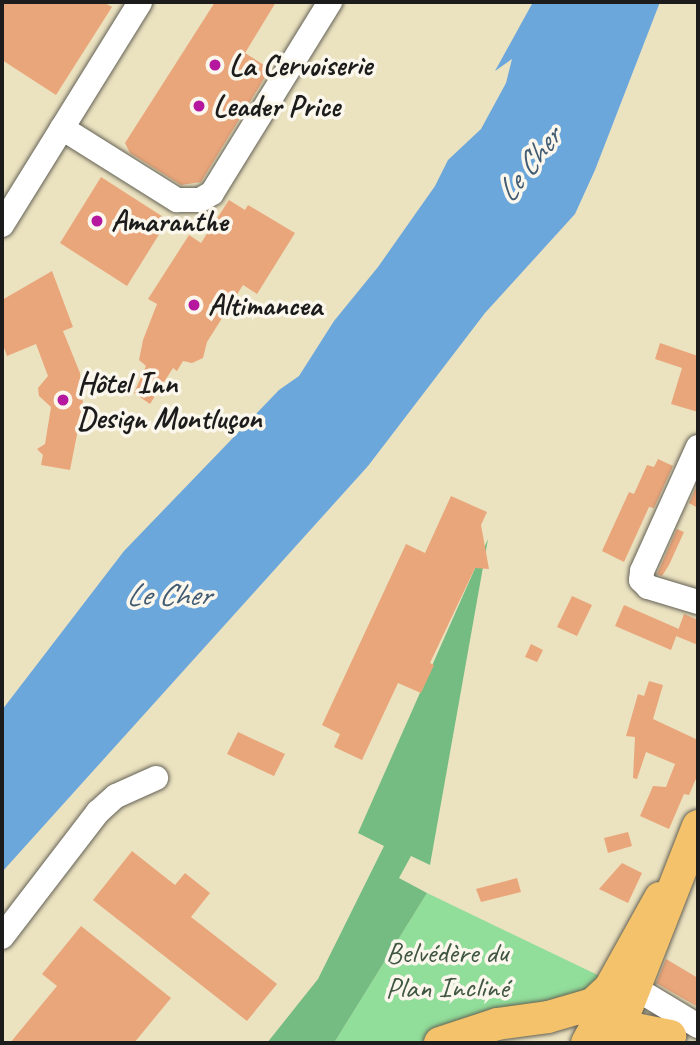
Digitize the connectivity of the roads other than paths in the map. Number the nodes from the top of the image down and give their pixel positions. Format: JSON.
{"nodes":[{"id":1,"x":140,"y":2,"type":"edge"},
{"id":2,"x":330,"y":2,"type":"edge"},
{"id":3,"x":62,"y":128,"type":"junction"},
{"id":4,"x":2,"y":225,"type":"edge"},
{"id":5,"x":698,"y":447,"type":"edge"},
{"id":6,"x":698,"y":602,"type":"edge"},
{"id":7,"x":156,"y":778,"type":"dead end"},
{"id":8,"x":698,"y":826,"type":"edge"},
{"id":9,"x":680,"y":866,"type":"junction"},
{"id":10,"x":660,"y":898,"type":"junction"},
{"id":11,"x":2,"y":937,"type":"edge"},
{"id":12,"x":633,"y":987,"type":"junction"},
{"id":13,"x":548,"y":1017,"type":"junction"},
{"id":14,"x":684,"y":1035,"type":"edge"},
{"id":15,"x":601,"y":1038,"type":"edge"},
{"id":16,"x":440,"y":1043,"type":"edge"}],
"edges":[{"from":1,"to":3,"type":"street"},
{"from":2,"to":3,"type":"street"},
{"from":3,"to":4,"type":"street"},
{"from":5,"to":6,"type":"street"},
{"from":7,"to":11,"type":"street"},
{"from":8,"to":9,"type":"main road"},
{"from":9,"to":10,"type":"main road"},
{"from":9,"to":12,"type":"main road"},
{"from":10,"to":12,"type":"main road"},
{"from":10,"to":13,"type":"main road"},
{"from":10,"to":15,"type":"main road"},
{"from":12,"to":14,"type":"main road"},
{"from":12,"to":15,"type":"main road"},
{"from":13,"to":15,"type":"main road"},
{"from":13,"to":16,"type":"main road"},
{"from":14,"to":15,"type":"main road"}]}
